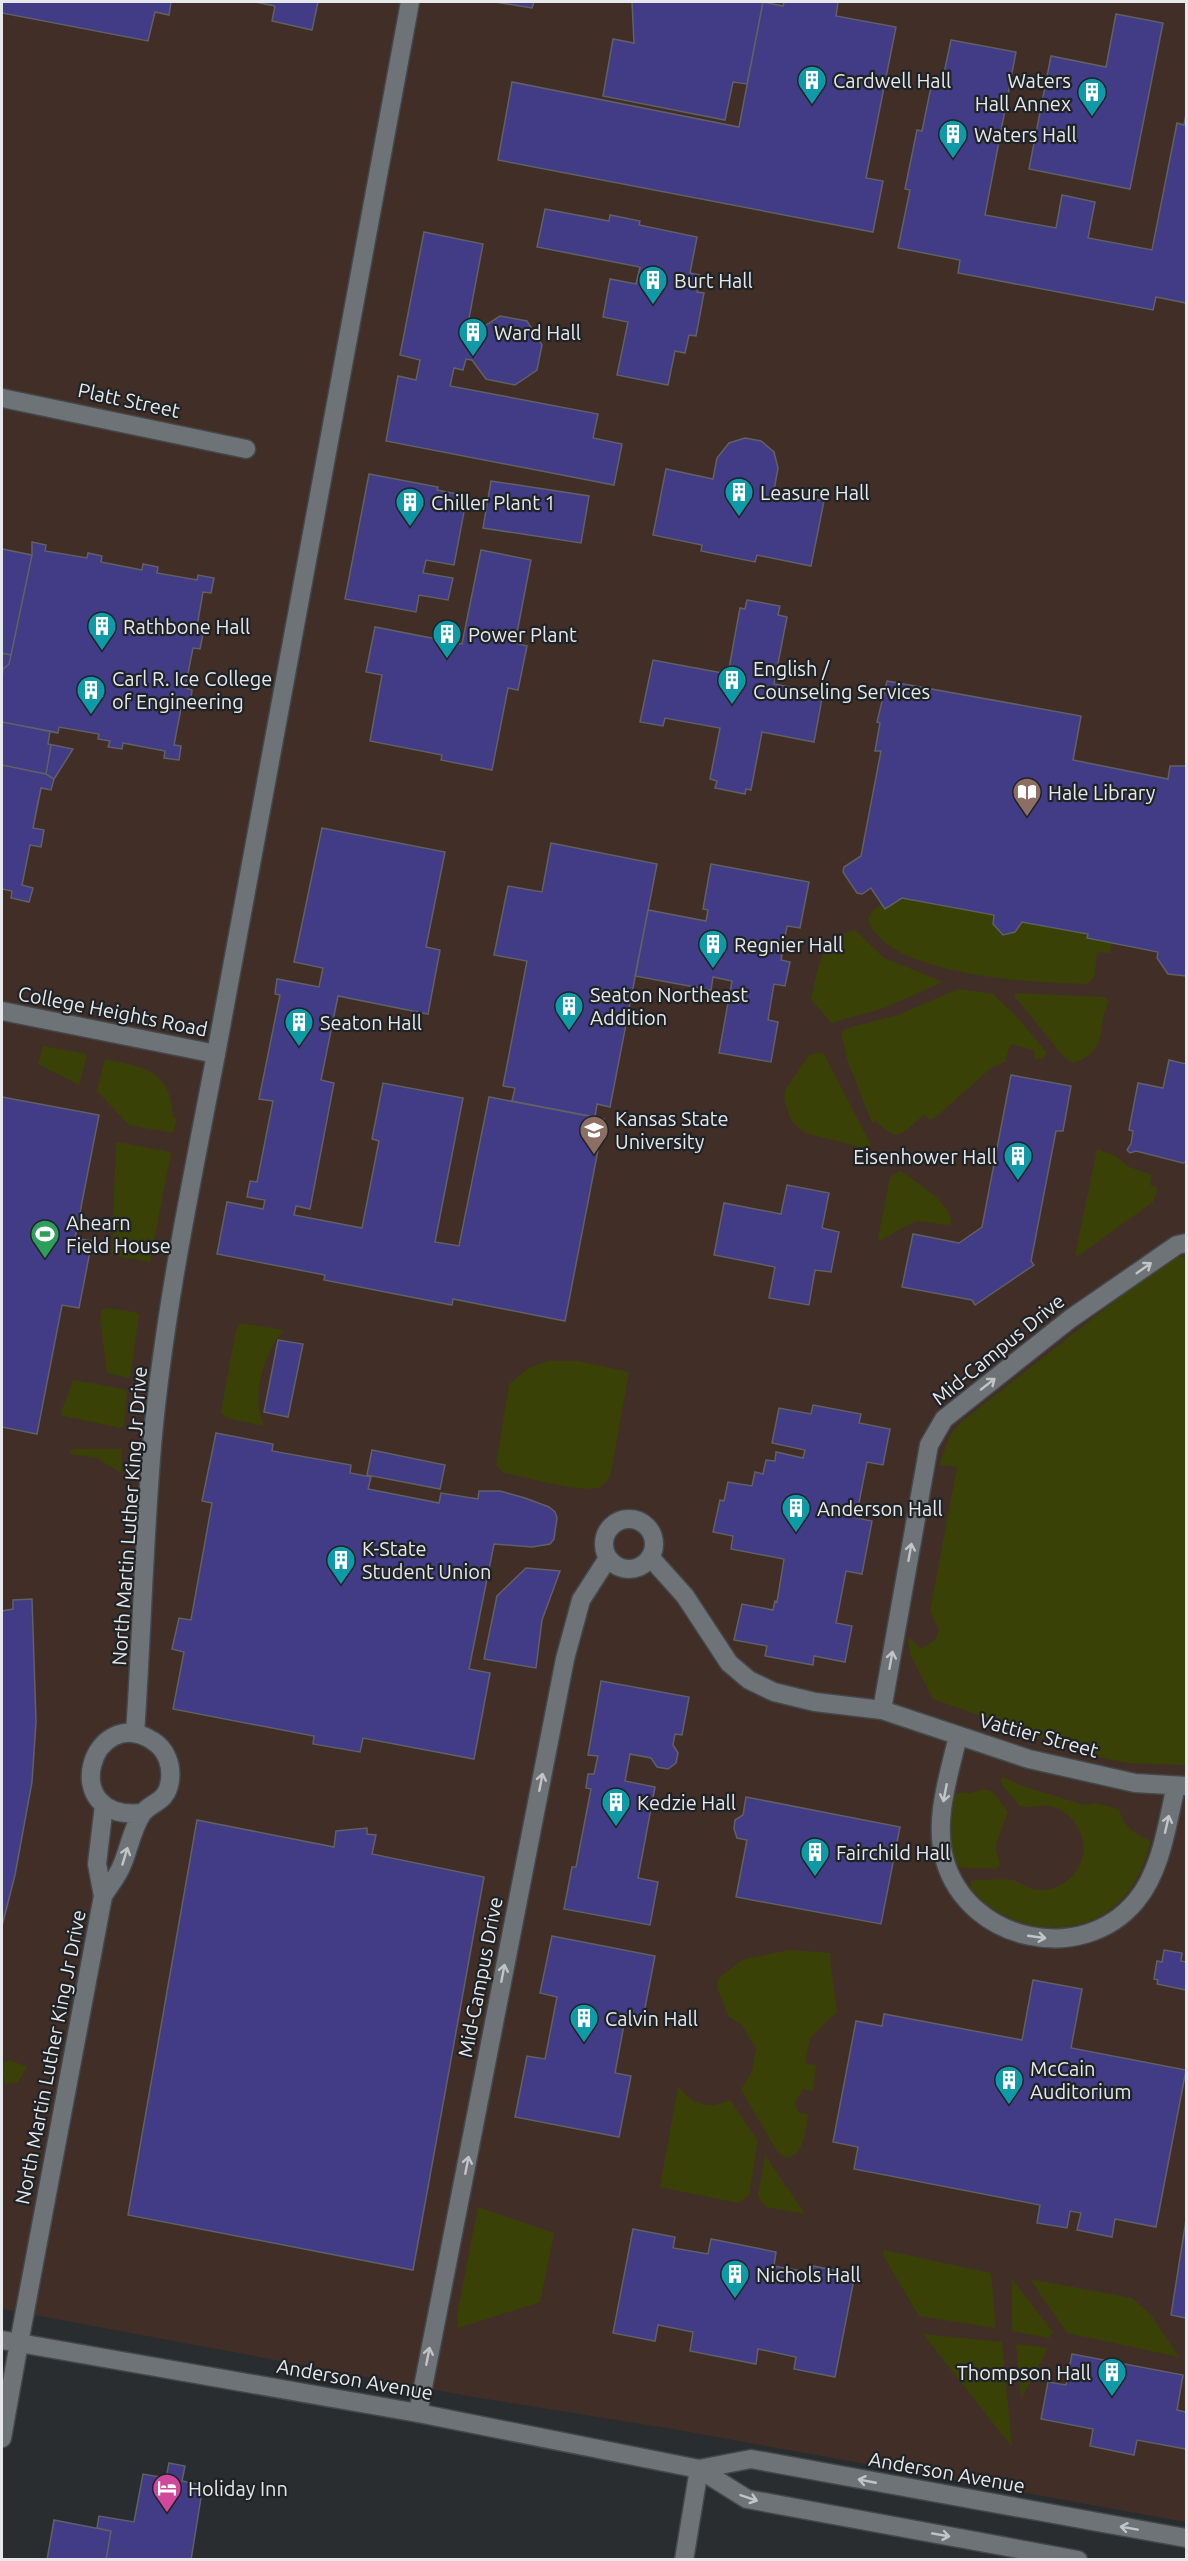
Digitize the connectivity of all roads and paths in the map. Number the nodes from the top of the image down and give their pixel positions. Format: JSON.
{"nodes":[{"id":1,"x":410,"y":2,"type":"edge"},
{"id":2,"x":2,"y":398,"type":"edge"},
{"id":3,"x":246,"y":449,"type":"dead end"},
{"id":4,"x":2,"y":1011,"type":"edge"},
{"id":5,"x":216,"y":1054,"type":"junction"},
{"id":6,"x":1186,"y":1243,"type":"edge"},
{"id":7,"x":650,"y":1557,"type":"junction"},
{"id":8,"x":608,"y":1558,"type":"junction"},
{"id":9,"x":882,"y":1710,"type":"junction"},
{"id":10,"x":135,"y":1733,"type":"junction"},
{"id":11,"x":958,"y":1736,"type":"junction"},
{"id":12,"x":1181,"y":1786,"type":"edge"},
{"id":13,"x":104,"y":1804,"type":"junction"},
{"id":14,"x":143,"y":1813,"type":"junction"},
{"id":15,"x":102,"y":1896,"type":"junction"},
{"id":16,"x":10,"y":2342,"type":"edge"},
{"id":17,"x":418,"y":2413,"type":"junction"},
{"id":18,"x":2,"y":2438,"type":"edge"},
{"id":19,"x":699,"y":2469,"type":"junction"},
{"id":20,"x":1186,"y":2538,"type":"edge"},
{"id":21,"x":684,"y":2559,"type":"edge"},
{"id":22,"x":1078,"y":2559,"type":"edge"}],
"edges":[{"from":1,"to":5,"type":"street","name":"North Martin Luther King Jr Drive"},
{"from":2,"to":3,"type":"street","name":"Platt Street"},
{"from":4,"to":5,"type":"street","name":"College Heights Road"},
{"from":5,"to":10,"type":"street","name":"North Martin Luther King Jr Drive"},
{"from":9,"to":6,"type":"street","name":"Mid-Campus Drive","one_way":true},
{"from":7,"to":8,"type":"street"},
{"from":7,"to":8,"type":"street","name":"Mid-Campus Drive"},
{"from":7,"to":9,"type":"street"},
{"from":17,"to":8,"type":"street","name":"Mid-Campus Drive","one_way":true},
{"from":9,"to":11,"type":"street","name":"Vattier Street"},
{"from":10,"to":13,"type":"street"},
{"from":10,"to":14,"type":"street","name":"North Martin Luther King Jr Drive"},
{"from":11,"to":12,"type":"street","name":"Vattier Street"},
{"from":11,"to":12,"type":"street","one_way":true},
{"from":13,"to":14,"type":"street"},
{"from":13,"to":15,"type":"street","name":"North Martin Luther King Jr Drive"},
{"from":15,"to":14,"type":"street","name":"North Martin Luther King Jr Drive","one_way":true},
{"from":15,"to":16,"type":"street","name":"North Martin Luther King Jr Drive"},
{"from":16,"to":17,"type":"street","name":"Anderson Avenue"},
{"from":16,"to":18,"type":"street","name":"North Martin Luther King Jr Drive"},
{"from":17,"to":19,"type":"street","name":"Anderson Avenue"},
{"from":20,"to":19,"type":"street","name":"Anderson Avenue","one_way":true},
{"from":19,"to":21,"type":"street"},
{"from":19,"to":22,"type":"street","name":"Anderson Avenue","one_way":true}]}
